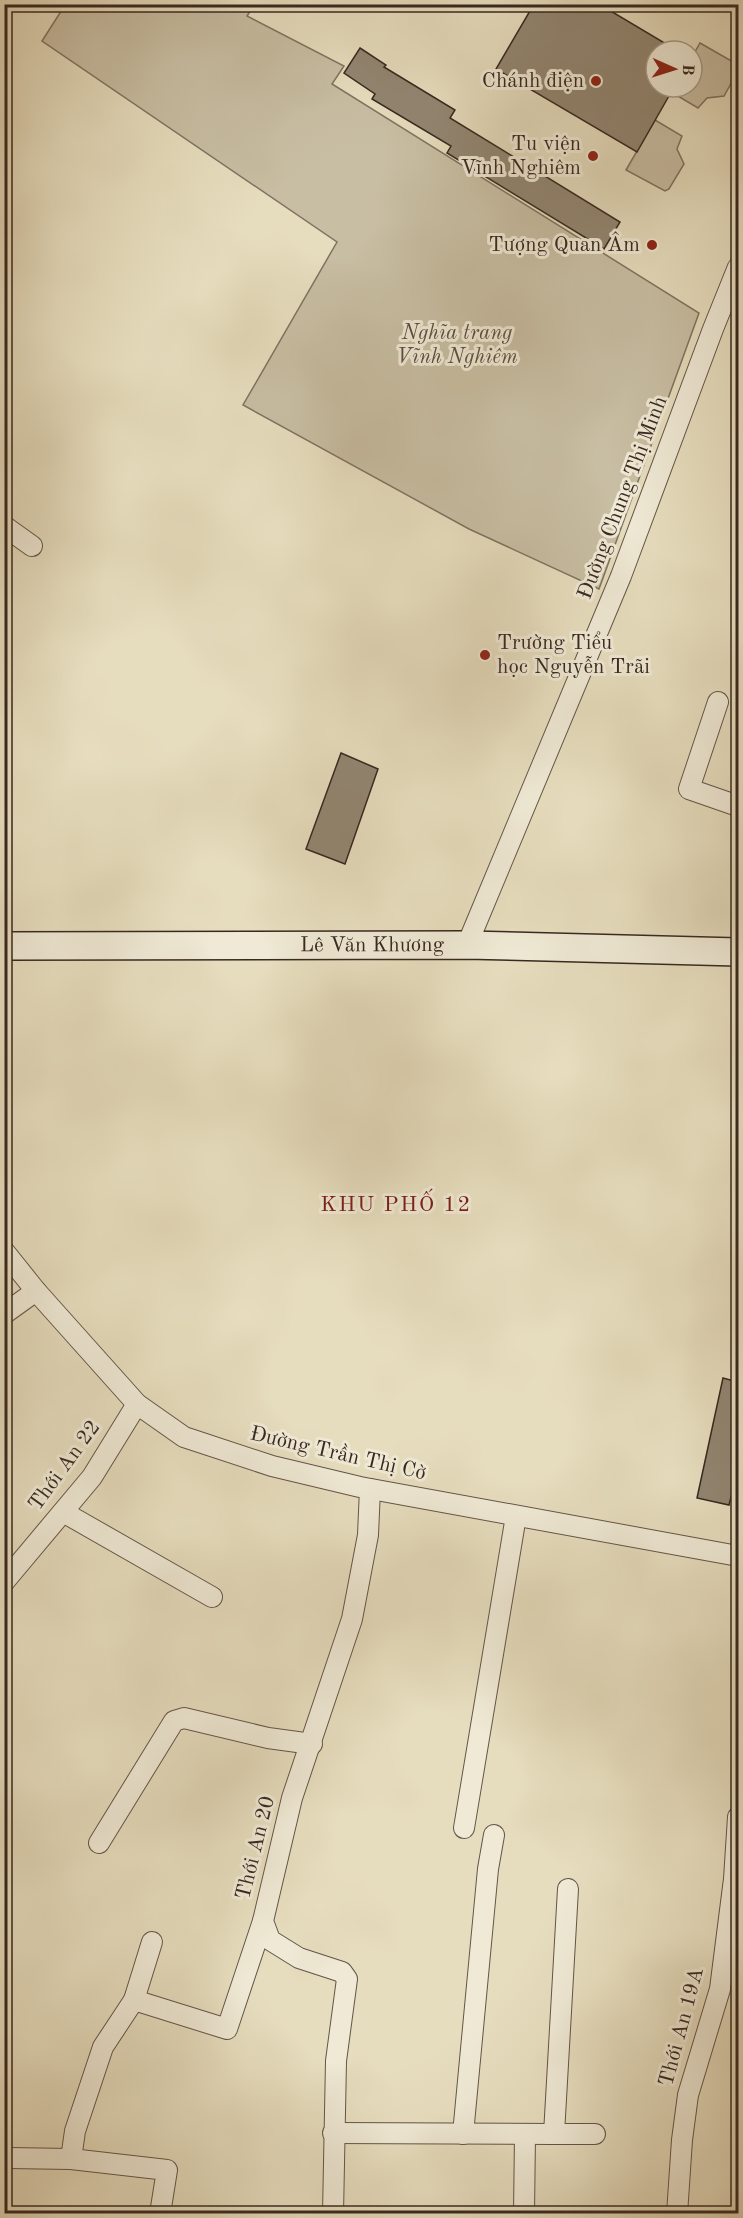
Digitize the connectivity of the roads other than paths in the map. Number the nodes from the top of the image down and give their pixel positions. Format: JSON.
{"nodes":[{"id":1,"x":738,"y":267,"type":"edge"},
{"id":2,"x":4,"y":526,"type":"edge"},
{"id":3,"x":32,"y":546,"type":"dead end"},
{"id":4,"x":718,"y":702,"type":"dead end"},
{"id":5,"x":738,"y":806,"type":"edge"},
{"id":6,"x":467,"y":945,"type":"junction"},
{"id":7,"x":4,"y":946,"type":"edge"},
{"id":8,"x":738,"y":952,"type":"edge"},
{"id":9,"x":4,"y":1251,"type":"edge"},
{"id":10,"x":36,"y":1291,"type":"junction"},
{"id":11,"x":4,"y":1314,"type":"edge"},
{"id":12,"x":137,"y":1404,"type":"junction"},
{"id":13,"x":370,"y":1490,"type":"junction"},
{"id":14,"x":63,"y":1512,"type":"junction"},
{"id":15,"x":516,"y":1515,"type":"junction"},
{"id":16,"x":738,"y":1556,"type":"edge"},
{"id":17,"x":4,"y":1582,"type":"edge"},
{"id":18,"x":212,"y":1597,"type":"dead end"},
{"id":19,"x":312,"y":1744,"type":"junction"},
{"id":20,"x":738,"y":1817,"type":"edge"},
{"id":21,"x":464,"y":1828,"type":"dead end"},
{"id":22,"x":494,"y":1835,"type":"dead end"},
{"id":23,"x":99,"y":1843,"type":"dead end"},
{"id":24,"x":568,"y":1889,"type":"dead end"},
{"id":25,"x":263,"y":1921,"type":"junction"},
{"id":26,"x":152,"y":1942,"type":"dead end"},
{"id":27,"x":134,"y":2000,"type":"junction"},
{"id":28,"x":333,"y":2133,"type":"junction"},
{"id":29,"x":463,"y":2134,"type":"junction"},
{"id":30,"x":525,"y":2134,"type":"junction"},
{"id":31,"x":554,"y":2134,"type":"junction"},
{"id":32,"x":595,"y":2134,"type":"dead end"},
{"id":33,"x":8,"y":2158,"type":"dead end"},
{"id":34,"x":71,"y":2159,"type":"junction"},
{"id":35,"x":160,"y":2214,"type":"edge"},
{"id":36,"x":333,"y":2214,"type":"edge"},
{"id":37,"x":524,"y":2214,"type":"edge"},
{"id":38,"x":677,"y":2214,"type":"edge"}],
"edges":[{"from":1,"to":6,"type":"street","name":"Đường Chung Thị Minh"},
{"from":2,"to":3,"type":"street"},
{"from":4,"to":5,"type":"street"},
{"from":6,"to":7,"type":"main road","name":"Lê Văn Khương"},
{"from":6,"to":8,"type":"main road","name":"Lê Văn Khương"},
{"from":9,"to":10,"type":"street","name":"Đường Trần Thị Cờ"},
{"from":10,"to":11,"type":"street"},
{"from":10,"to":12,"type":"street","name":"Đường Trần Thị Cờ"},
{"from":12,"to":13,"type":"street","name":"Đường Trần Thị Cờ"},
{"from":12,"to":14,"type":"street","name":"Thới An 22"},
{"from":13,"to":15,"type":"street","name":"Đường Trần Thị Cờ"},
{"from":13,"to":19,"type":"street","name":"Thới An 20"},
{"from":14,"to":17,"type":"street","name":"Thới An 22"},
{"from":14,"to":18,"type":"street"},
{"from":15,"to":16,"type":"street","name":"Đường Trần Thị Cờ"},
{"from":15,"to":21,"type":"street"},
{"from":19,"to":23,"type":"street"},
{"from":19,"to":25,"type":"street","name":"Thới An 20"},
{"from":20,"to":38,"type":"street","name":"Thới An 19A"},
{"from":22,"to":29,"type":"street"},
{"from":24,"to":31,"type":"street"},
{"from":25,"to":27,"type":"street"},
{"from":25,"to":28,"type":"street","name":"Thới An 20"},
{"from":26,"to":27,"type":"street"},
{"from":27,"to":34,"type":"street"},
{"from":28,"to":29,"type":"street"},
{"from":28,"to":36,"type":"street","name":"Thới An 20"},
{"from":29,"to":30,"type":"street"},
{"from":30,"to":31,"type":"street"},
{"from":30,"to":37,"type":"street"},
{"from":31,"to":32,"type":"street"},
{"from":33,"to":34,"type":"street"},
{"from":34,"to":35,"type":"street"}]}
